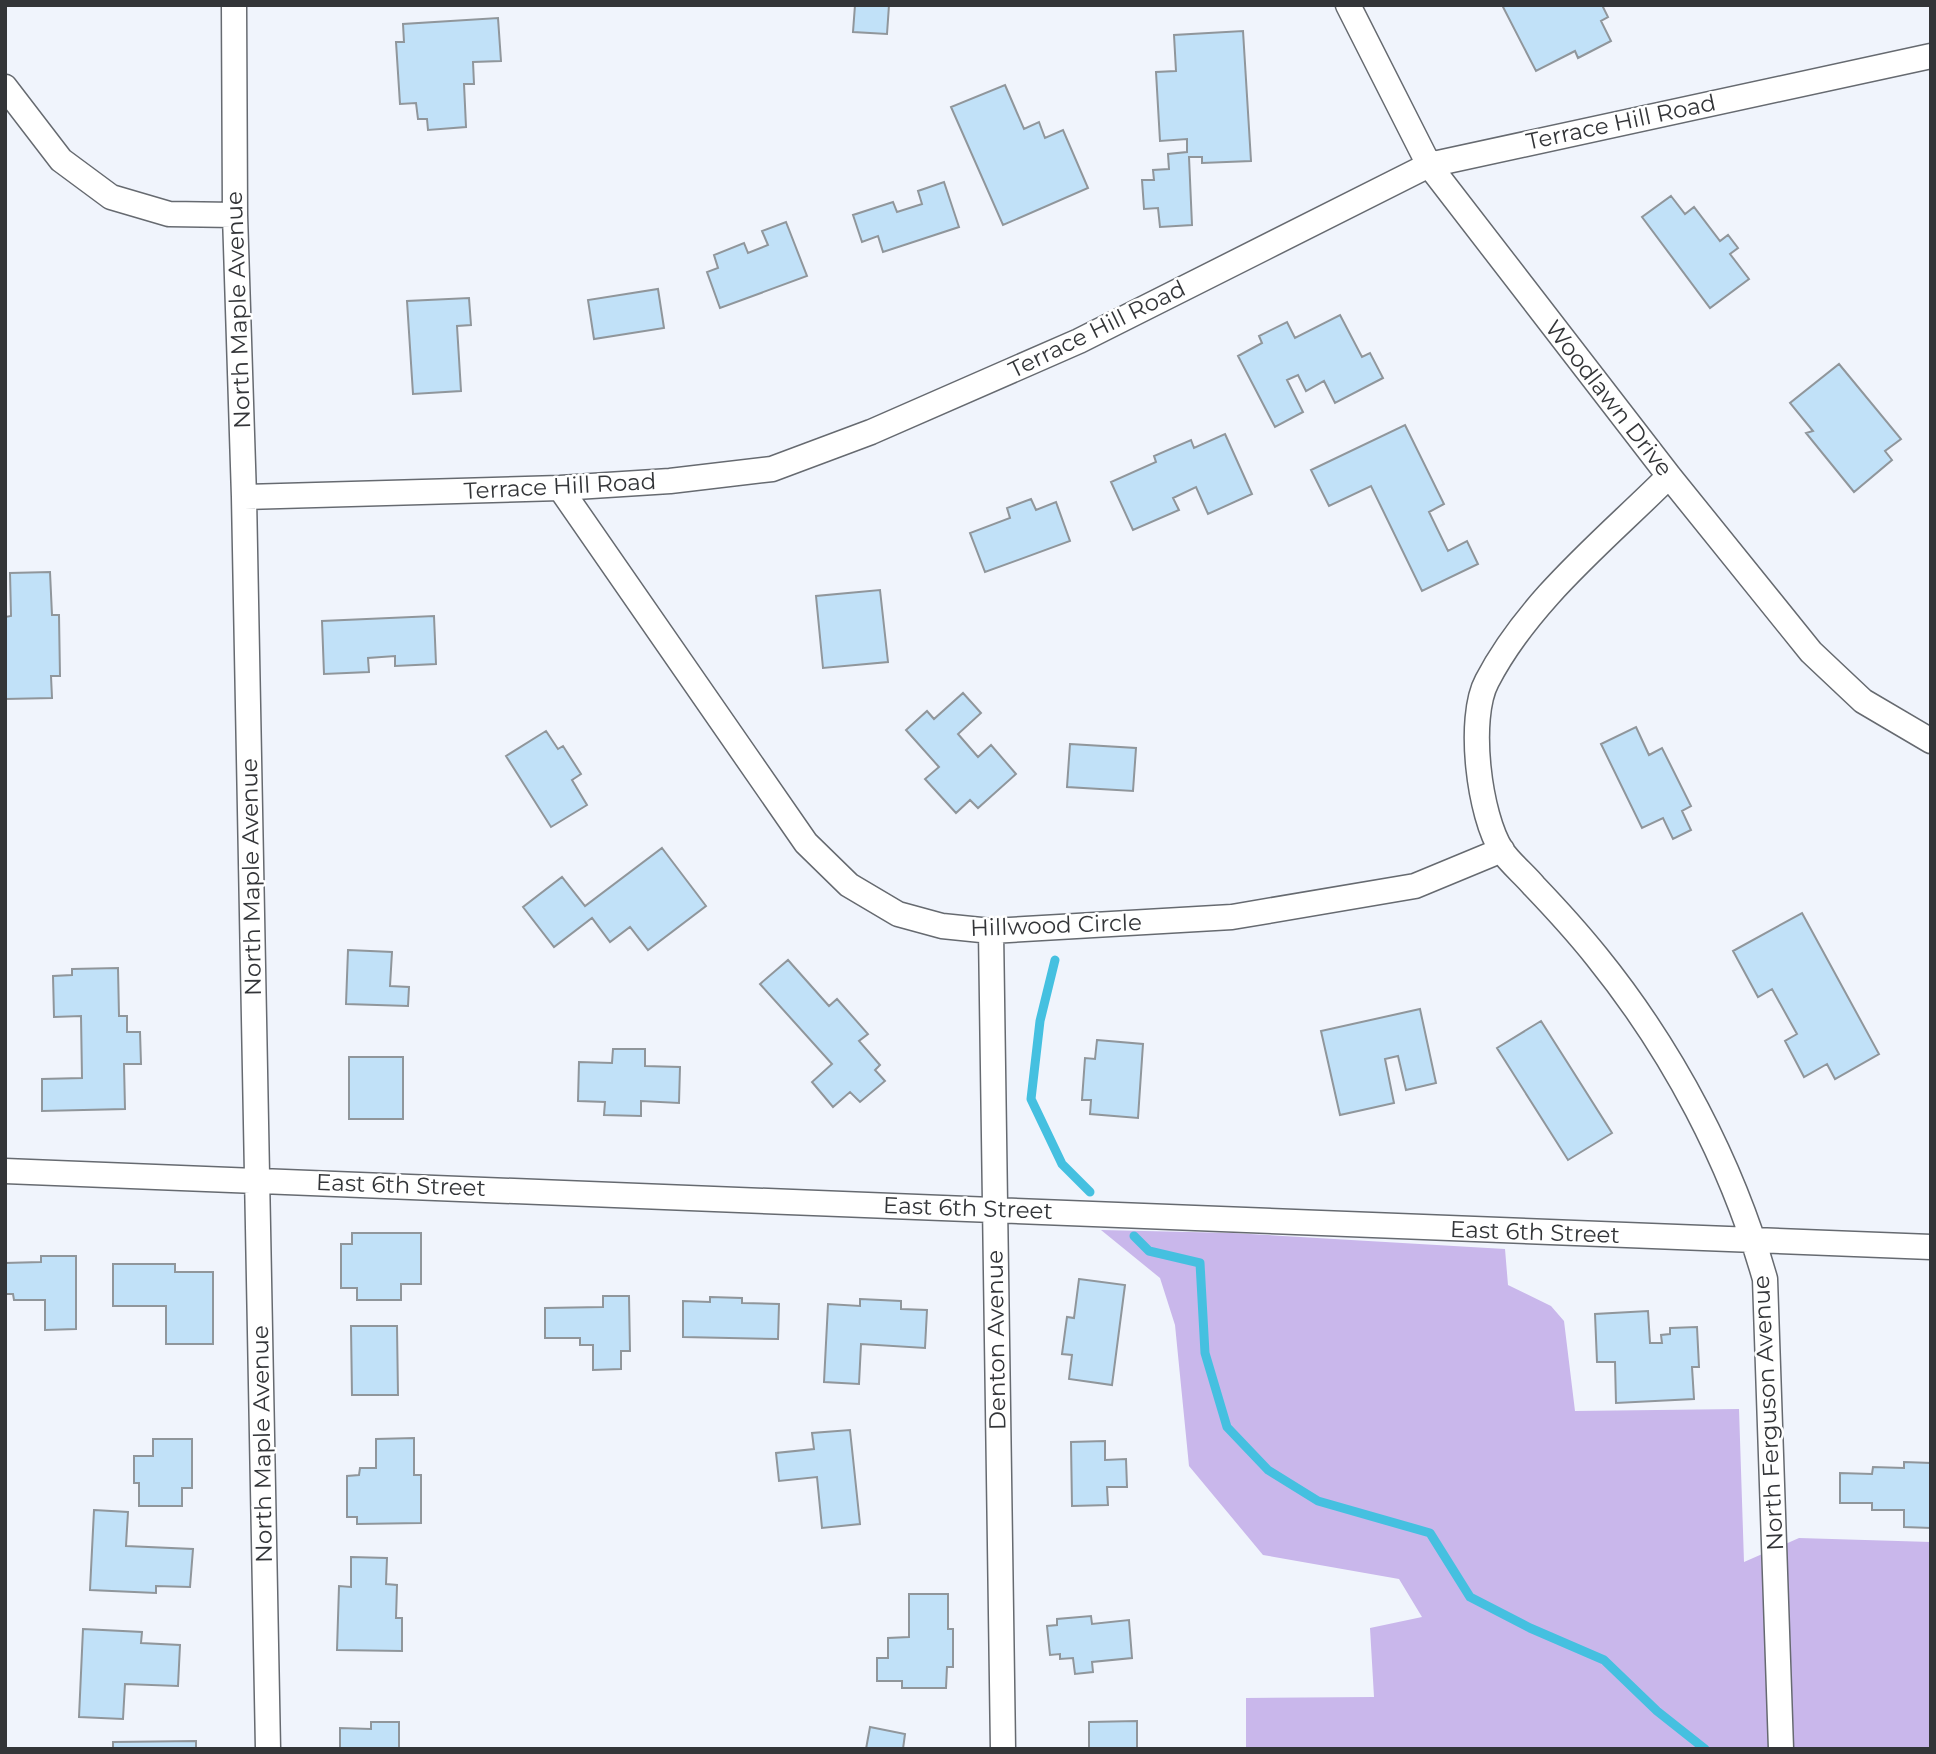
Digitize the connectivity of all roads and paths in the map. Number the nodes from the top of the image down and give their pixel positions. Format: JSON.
{"nodes":[{"id":1,"x":234,"y":5,"type":"edge"},
{"id":2,"x":1348,"y":5,"type":"edge"},
{"id":3,"x":1931,"y":56,"type":"edge"},
{"id":4,"x":5,"y":88,"type":"edge"},
{"id":5,"x":1429,"y":165,"type":"junction"},
{"id":6,"x":235,"y":215,"type":"junction"},
{"id":7,"x":1669,"y":476,"type":"junction"},
{"id":8,"x":560,"y":488,"type":"junction"},
{"id":9,"x":244,"y":497,"type":"junction"},
{"id":10,"x":1931,"y":741,"type":"edge"},
{"id":11,"x":1502,"y":850,"type":"junction"},
{"id":12,"x":990,"y":931,"type":"junction"},
{"id":13,"x":5,"y":1171,"type":"edge"},
{"id":14,"x":257,"y":1180,"type":"junction"},
{"id":15,"x":994,"y":1209,"type":"junction"},
{"id":16,"x":1754,"y":1242,"type":"junction"},
{"id":17,"x":1931,"y":1247,"type":"edge"},
{"id":18,"x":268,"y":1749,"type":"edge"},
{"id":19,"x":1003,"y":1749,"type":"edge"},
{"id":20,"x":1781,"y":1749,"type":"edge"}],
"edges":[{"from":1,"to":6,"type":"street","name":"North Maple Avenue"},
{"from":2,"to":5,"type":"street","name":"Woodlawn Drive"},
{"from":3,"to":5,"type":"street","name":"Terrace Hill Road"},
{"from":4,"to":6,"type":"street"},
{"from":5,"to":7,"type":"street","name":"Woodlawn Drive"},
{"from":5,"to":8,"type":"street","name":"Terrace Hill Road"},
{"from":6,"to":9,"type":"street","name":"North Maple Avenue"},
{"from":7,"to":10,"type":"street","name":"Woodlawn Drive"},
{"from":7,"to":11,"type":"street","name":"North Ferguson Avenue"},
{"from":8,"to":9,"type":"street","name":"Terrace Hill Road"},
{"from":8,"to":12,"type":"street","name":"Hillwood Circle"},
{"from":9,"to":14,"type":"street","name":"North Maple Avenue"},
{"from":11,"to":12,"type":"street","name":"Hillwood Circle"},
{"from":11,"to":16,"type":"street","name":"North Ferguson Avenue"},
{"from":12,"to":15,"type":"street","name":"Denton Avenue"},
{"from":13,"to":14,"type":"street","name":"East 6th Street"},
{"from":14,"to":15,"type":"street","name":"East 6th Street"},
{"from":14,"to":18,"type":"street","name":"North Maple Avenue"},
{"from":15,"to":16,"type":"street","name":"East 6th Street"},
{"from":15,"to":19,"type":"street","name":"Denton Avenue"},
{"from":16,"to":17,"type":"street","name":"East 6th Street"},
{"from":16,"to":20,"type":"street","name":"North Ferguson Avenue"}]}
